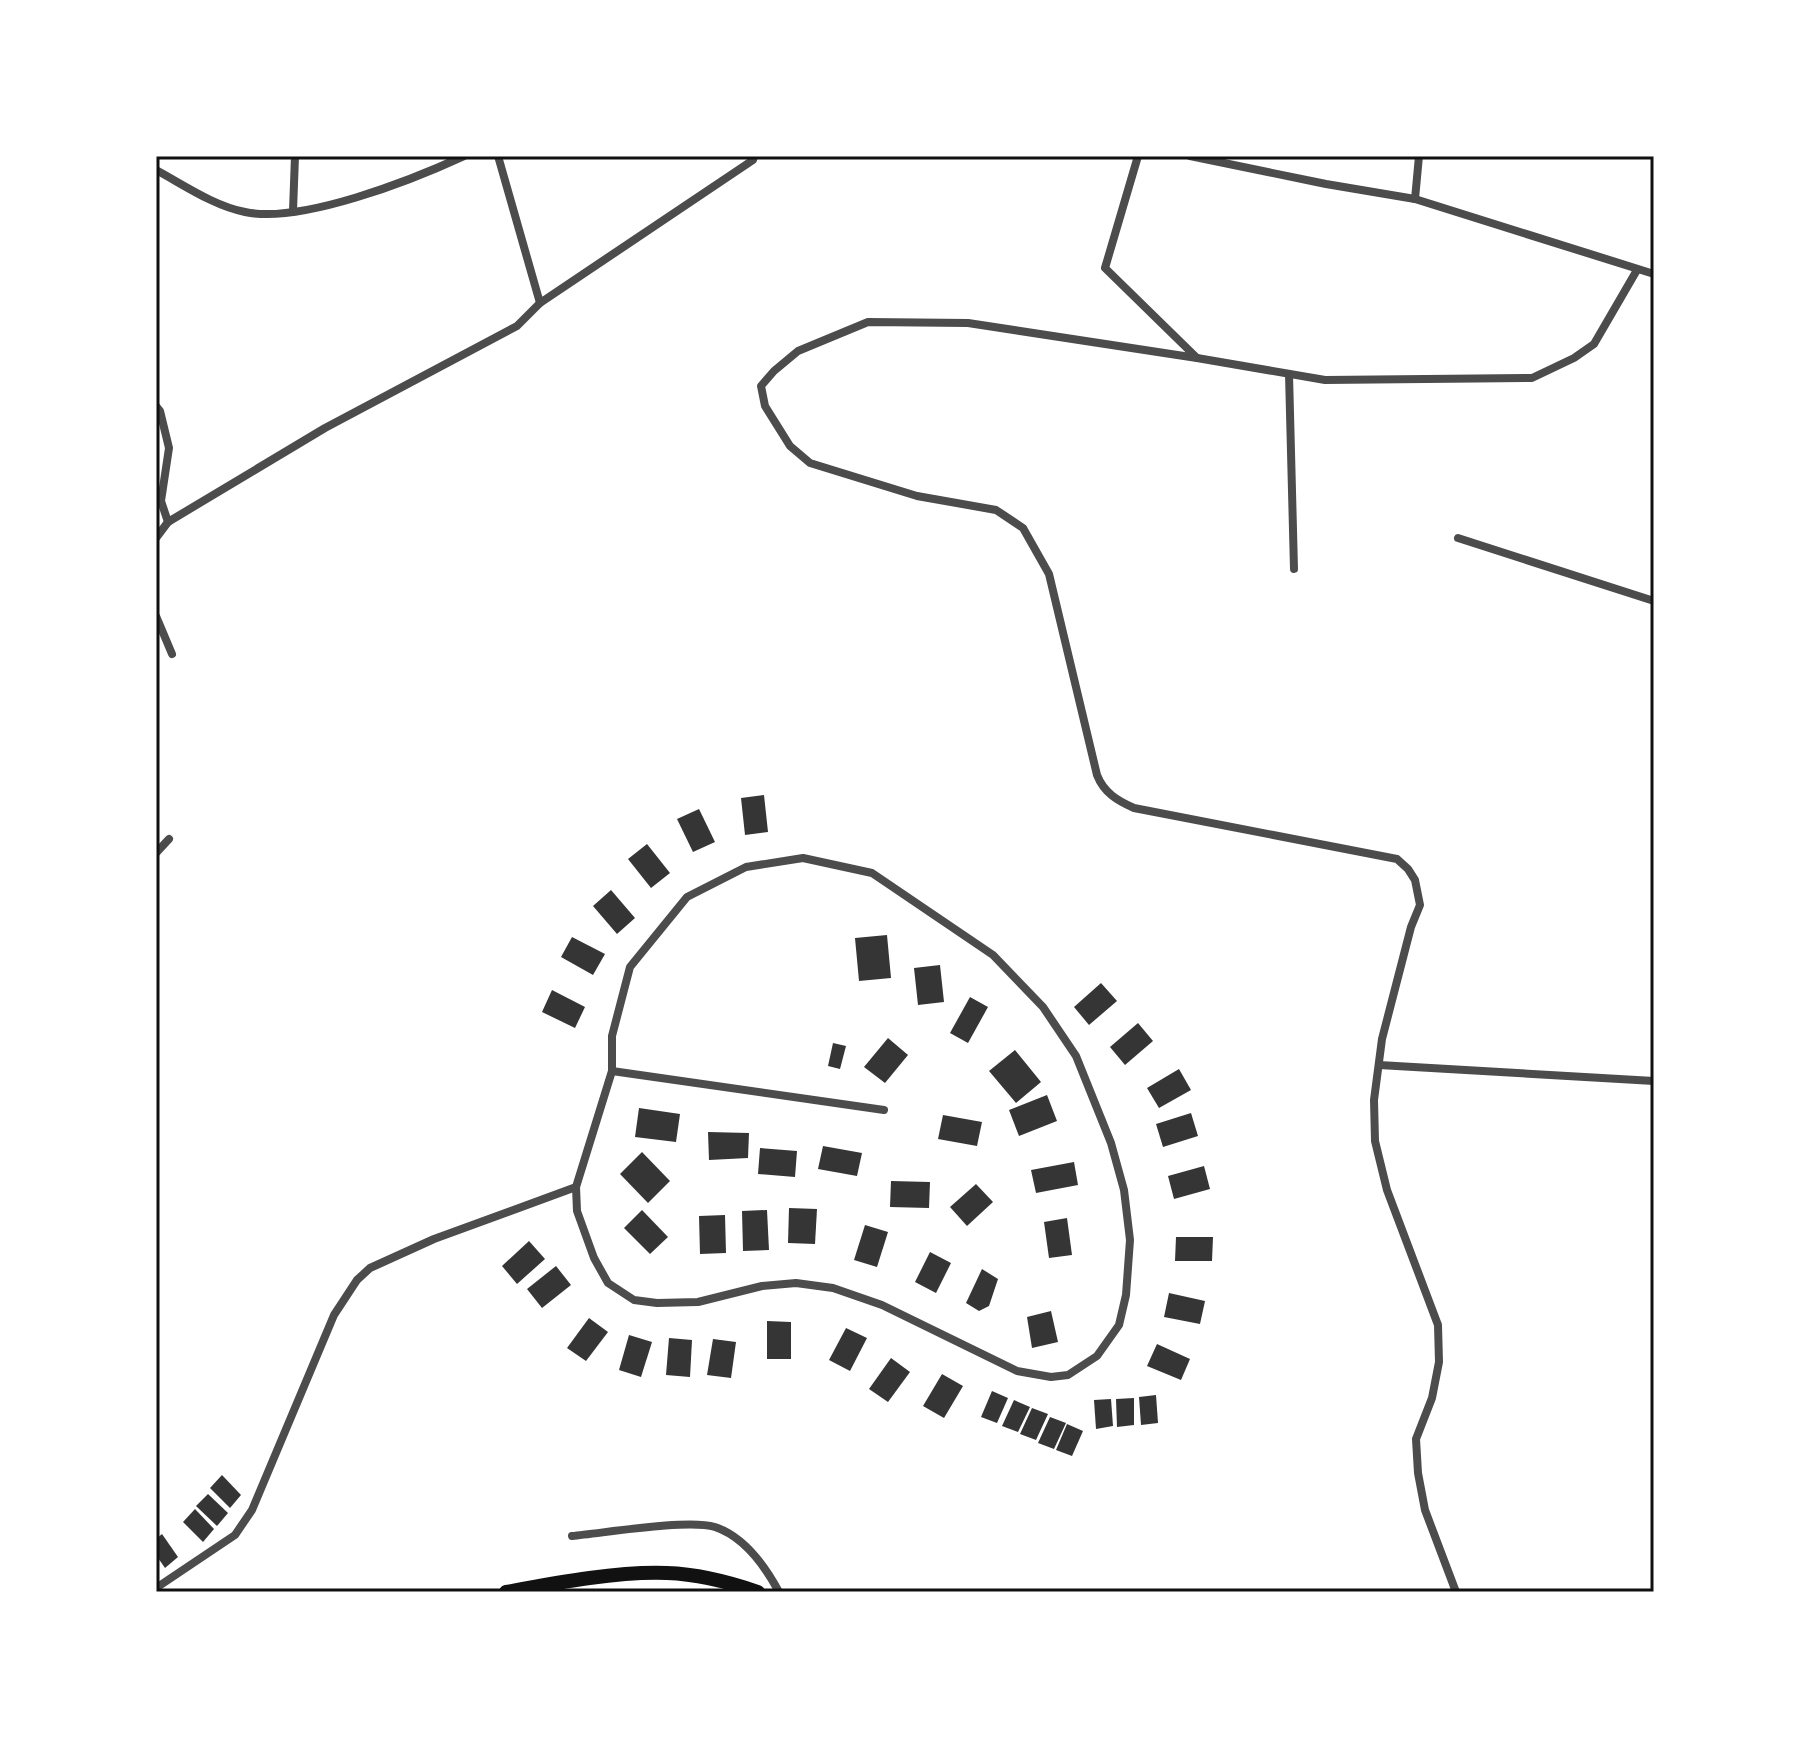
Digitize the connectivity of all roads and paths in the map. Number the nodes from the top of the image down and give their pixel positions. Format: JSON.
{"nodes":[{"id":1,"x":295,"y":156,"type":"edge"},
{"id":2,"x":464,"y":156,"type":"edge"},
{"id":3,"x":498,"y":156,"type":"edge"},
{"id":4,"x":754,"y":156,"type":"edge"},
{"id":5,"x":1138,"y":156,"type":"edge"},
{"id":6,"x":1190,"y":156,"type":"edge"},
{"id":7,"x":1419,"y":156,"type":"edge"},
{"id":8,"x":156,"y":170,"type":"edge"},
{"id":9,"x":1415,"y":199,"type":"junction"},
{"id":10,"x":293,"y":211,"type":"junction"},
{"id":11,"x":1637,"y":270,"type":"junction"},
{"id":12,"x":1654,"y":274,"type":"edge"},
{"id":13,"x":540,"y":303,"type":"junction"},
{"id":14,"x":1197,"y":358,"type":"junction"},
{"id":15,"x":1289,"y":374,"type":"junction"},
{"id":16,"x":156,"y":406,"type":"edge"},
{"id":17,"x":168,"y":522,"type":"junction"},
{"id":18,"x":156,"y":538,"type":"edge"},
{"id":19,"x":1458,"y":538,"type":"dead end"},
{"id":20,"x":1294,"y":569,"type":"dead end"},
{"id":21,"x":1654,"y":601,"type":"edge"},
{"id":22,"x":156,"y":616,"type":"edge"},
{"id":23,"x":172,"y":654,"type":"dead end"},
{"id":24,"x":169,"y":839,"type":"dead end"},
{"id":25,"x":156,"y":853,"type":"edge"},
{"id":26,"x":1379,"y":1065,"type":"junction"},
{"id":27,"x":612,"y":1071,"type":"junction"},
{"id":28,"x":1654,"y":1081,"type":"edge"},
{"id":29,"x":884,"y":1110,"type":"dead end"},
{"id":30,"x":576,"y":1187,"type":"junction"},
{"id":31,"x":572,"y":1536,"type":"dead end"},
{"id":32,"x":156,"y":1588,"type":"edge"},
{"id":33,"x":553,"y":1588,"type":"edge"},
{"id":34,"x":506,"y":1592,"type":"edge"},
{"id":35,"x":758,"y":1592,"type":"edge"},
{"id":36,"x":779,"y":1592,"type":"edge"},
{"id":37,"x":1456,"y":1592,"type":"edge"}],
"edges":[{"from":1,"to":10,"type":"street"},
{"from":2,"to":10,"type":"street"},
{"from":3,"to":13,"type":"street"},
{"from":4,"to":13,"type":"street"},
{"from":5,"to":14,"type":"street"},
{"from":6,"to":9,"type":"street"},
{"from":7,"to":9,"type":"street"},
{"from":8,"to":10,"type":"street"},
{"from":9,"to":11,"type":"street"},
{"from":11,"to":12,"type":"street"},
{"from":11,"to":15,"type":"street"},
{"from":13,"to":17,"type":"street"},
{"from":14,"to":15,"type":"street"},
{"from":14,"to":26,"type":"street"},
{"from":15,"to":20,"type":"street"},
{"from":16,"to":17,"type":"street"},
{"from":17,"to":18,"type":"street"},
{"from":19,"to":21,"type":"street"},
{"from":22,"to":23,"type":"street"},
{"from":24,"to":25,"type":"street"},
{"from":26,"to":28,"type":"street"},
{"from":26,"to":37,"type":"street"},
{"from":27,"to":29,"type":"street"},
{"from":27,"to":30,"type":"street"},
{"from":27,"to":30,"type":"street"},
{"from":30,"to":32,"type":"street"},
{"from":31,"to":36,"type":"street"},
{"from":33,"to":34,"type":"main road"},
{"from":33,"to":35,"type":"main road"}]}
